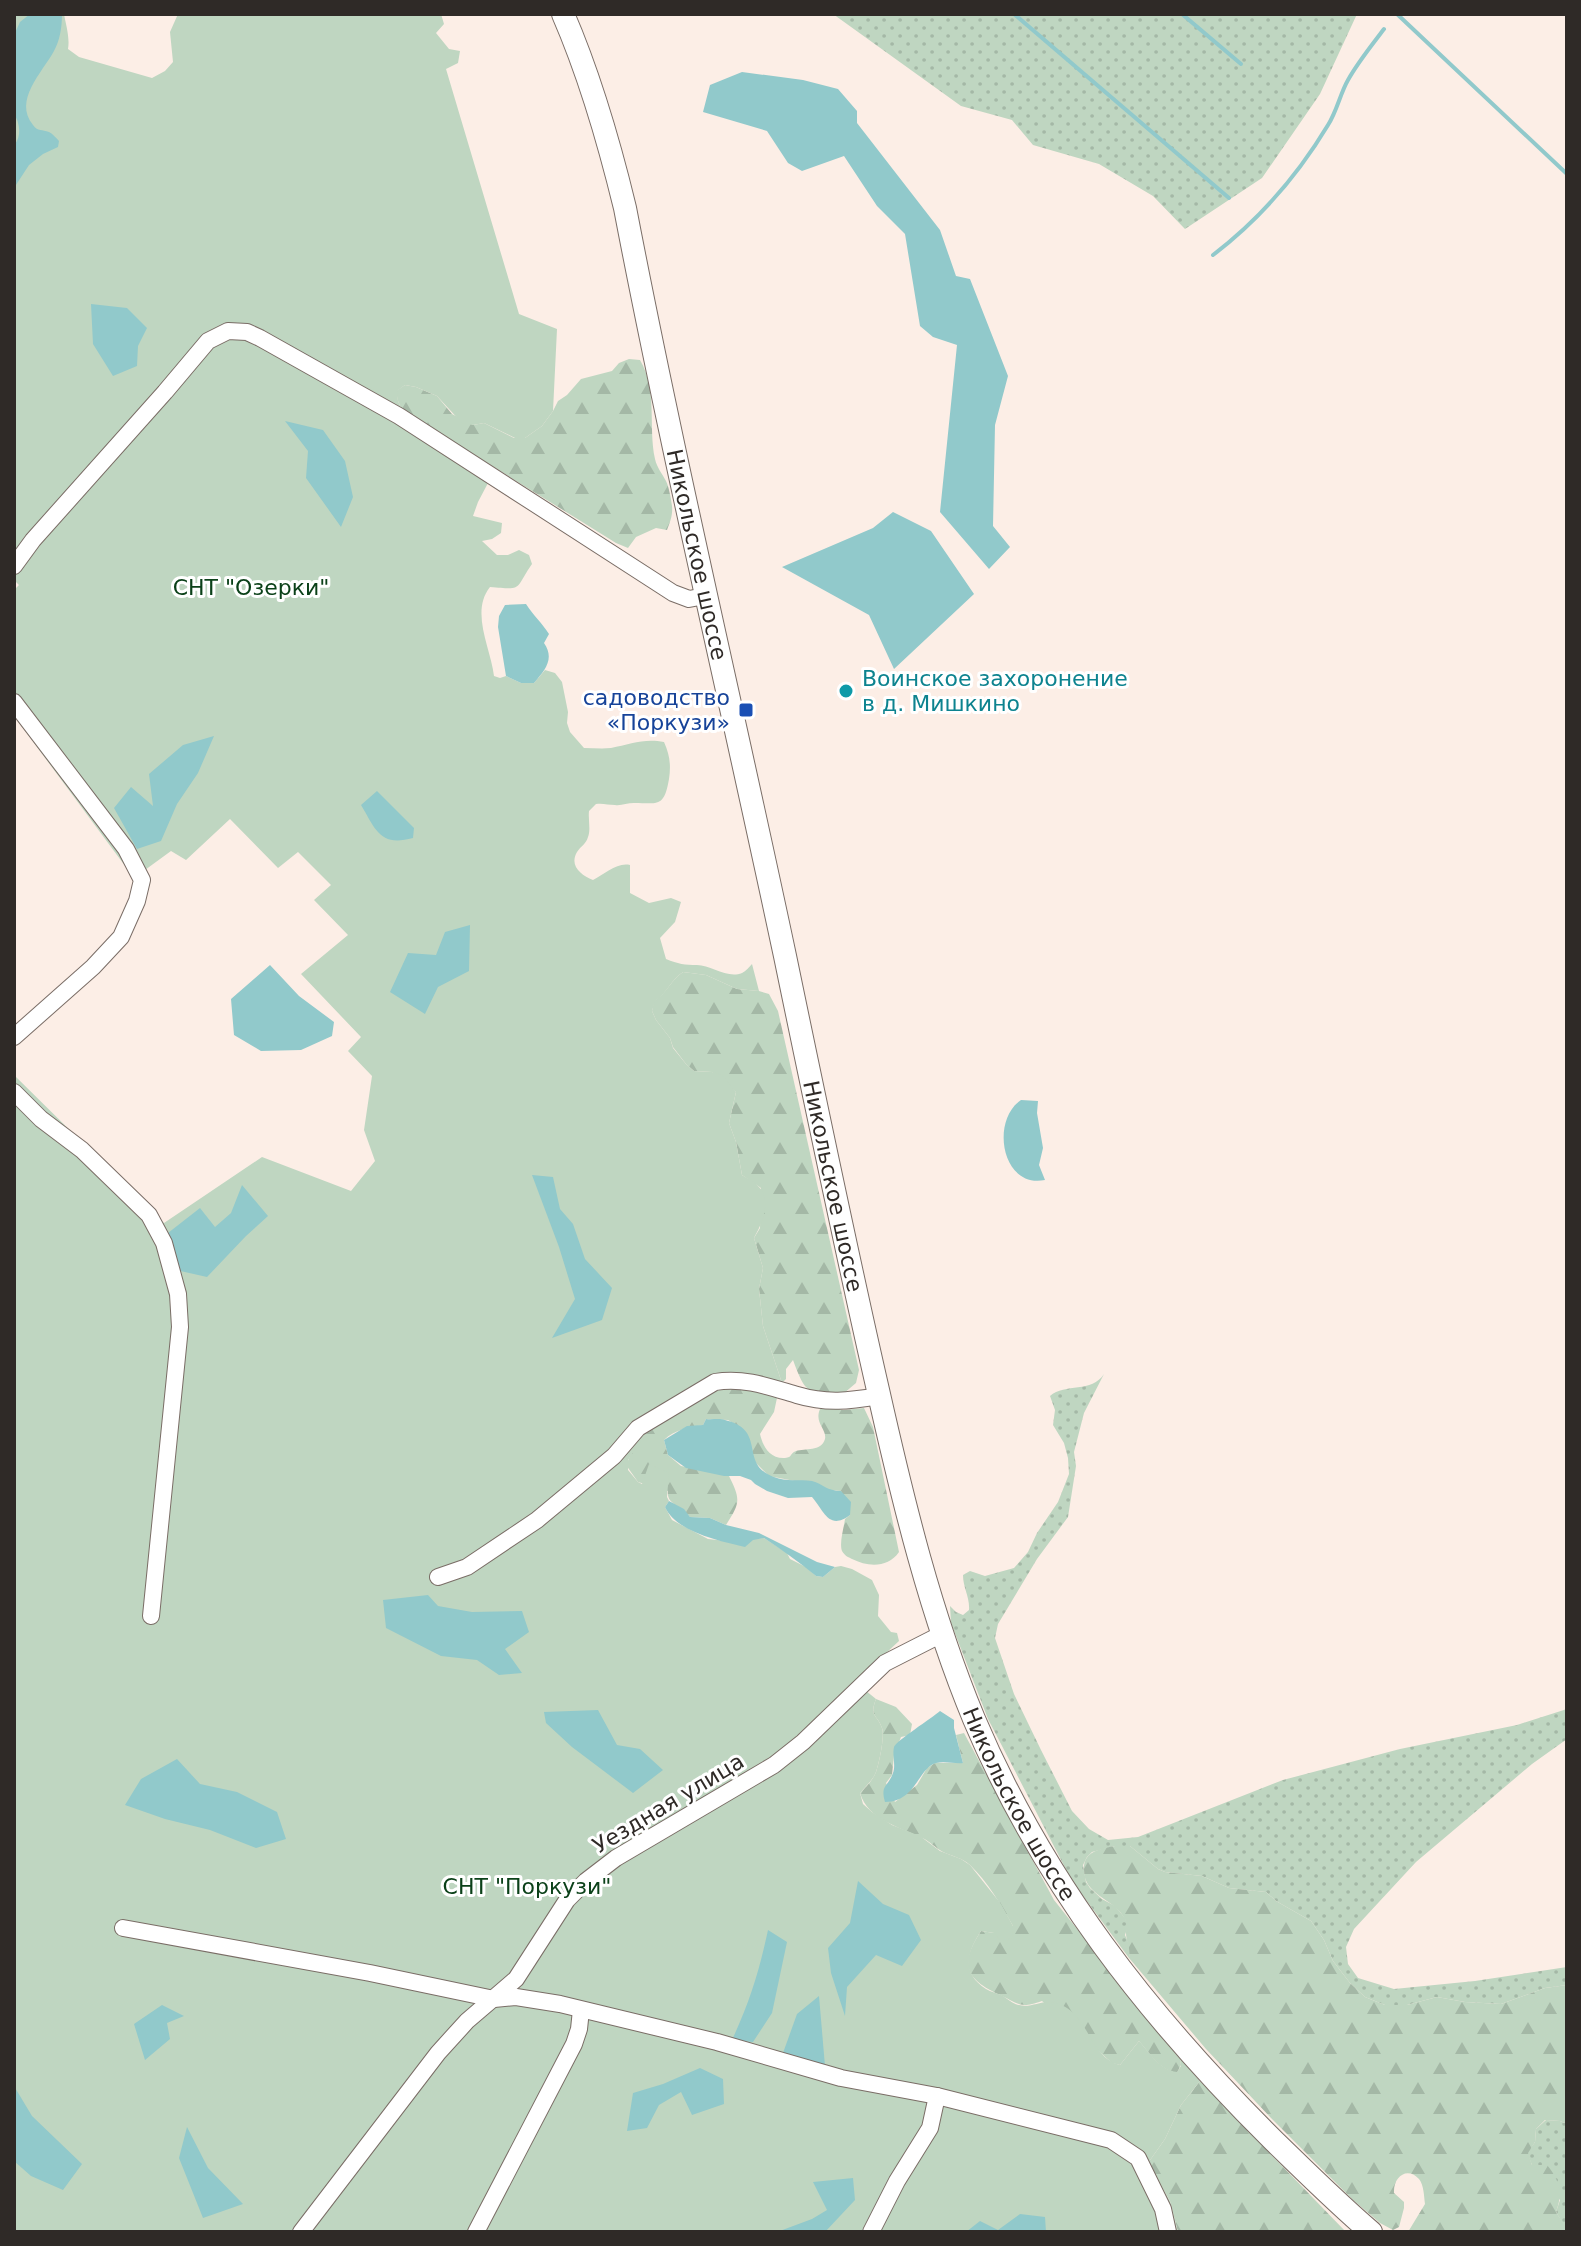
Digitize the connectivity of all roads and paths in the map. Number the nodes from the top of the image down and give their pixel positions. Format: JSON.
{"nodes":[{"id":1,"x":563,"y":14,"type":"edge"},
{"id":2,"x":14,"y":566,"type":"edge"},
{"id":3,"x":705,"y":596,"type":"junction"},
{"id":4,"x":14,"y":702,"type":"edge"},
{"id":5,"x":14,"y":1037,"type":"edge"},
{"id":6,"x":14,"y":1092,"type":"edge"},
{"id":7,"x":879,"y":1396,"type":"junction"},
{"id":8,"x":438,"y":1577,"type":"dead end"},
{"id":9,"x":151,"y":1616,"type":"dead end"},
{"id":10,"x":942,"y":1634,"type":"junction"},
{"id":11,"x":123,"y":1928,"type":"dead end"},
{"id":12,"x":494,"y":1999,"type":"junction"},
{"id":13,"x":581,"y":2010,"type":"junction"},
{"id":14,"x":937,"y":2096,"type":"junction"},
{"id":15,"x":301,"y":2232,"type":"edge"},
{"id":16,"x":476,"y":2232,"type":"edge"},
{"id":17,"x":871,"y":2232,"type":"edge"},
{"id":18,"x":1168,"y":2232,"type":"edge"},
{"id":19,"x":1371,"y":2232,"type":"edge"}],
"edges":[{"from":1,"to":3,"type":"main road","name":"Никольское шоссе"},
{"from":2,"to":3,"type":"street"},
{"from":3,"to":7,"type":"main road","name":"Никольское шоссе"},
{"from":4,"to":5,"type":"street"},
{"from":6,"to":9,"type":"street"},
{"from":7,"to":8,"type":"street"},
{"from":7,"to":10,"type":"main road","name":"Никольское шоссе"},
{"from":10,"to":12,"type":"street","name":"Уездная улица"},
{"from":10,"to":19,"type":"main road","name":"Никольское шоссе"},
{"from":11,"to":12,"type":"street"},
{"from":12,"to":13,"type":"street"},
{"from":12,"to":15,"type":"street","name":"Уездная улица"},
{"from":13,"to":14,"type":"street"},
{"from":13,"to":16,"type":"street"},
{"from":14,"to":17,"type":"street"},
{"from":14,"to":18,"type":"street"}]}
